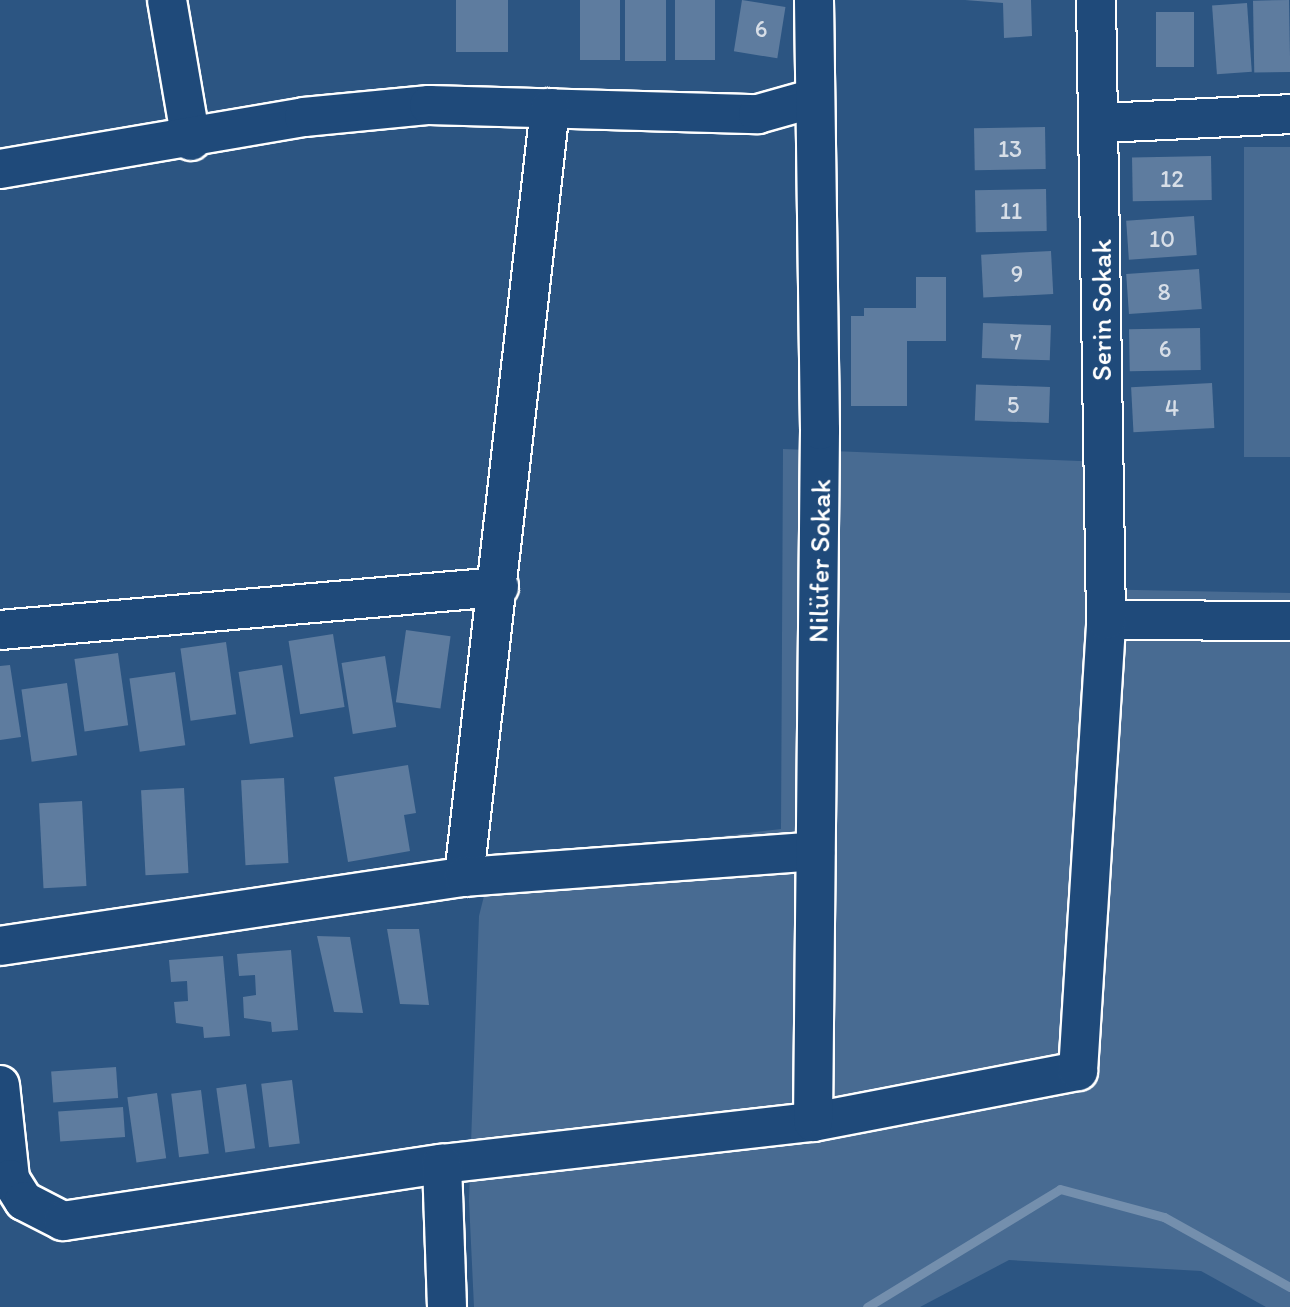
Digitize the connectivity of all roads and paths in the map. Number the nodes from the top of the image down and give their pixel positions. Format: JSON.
{"nodes":[{"id":1,"x":167,"y":0,"type":"edge"},
{"id":2,"x":814,"y":0,"type":"edge"},
{"id":3,"x":1096,"y":0,"type":"edge"},
{"id":4,"x":815,"y":98,"type":"junction"},
{"id":5,"x":550,"y":108,"type":"junction"},
{"id":6,"x":1290,"y":114,"type":"edge"},
{"id":7,"x":1102,"y":123,"type":"junction"},
{"id":8,"x":191,"y":141,"type":"junction"},
{"id":9,"x":0,"y":169,"type":"edge"},
{"id":10,"x":499,"y":587,"type":"junction"},
{"id":11,"x":1106,"y":620,"type":"junction"},
{"id":12,"x":1290,"y":621,"type":"edge"},
{"id":13,"x":0,"y":630,"type":"edge"},
{"id":14,"x":815,"y":851,"type":"junction"},
{"id":15,"x":464,"y":877,"type":"junction"},
{"id":16,"x":0,"y":946,"type":"edge"},
{"id":17,"x":0,"y":1085,"type":"edge"},
{"id":18,"x":813,"y":1122,"type":"junction"},
{"id":19,"x":442,"y":1164,"type":"junction"},
{"id":20,"x":447,"y":1307,"type":"edge"}],
"edges":[{"from":1,"to":8,"type":"street"},
{"from":2,"to":4,"type":"street","name":"Nilüfer Sokak"},
{"from":3,"to":7,"type":"street","name":"Serin Sokak"},
{"from":4,"to":5,"type":"street"},
{"from":4,"to":14,"type":"street","name":"Nilüfer Sokak"},
{"from":5,"to":8,"type":"street"},
{"from":5,"to":10,"type":"street"},
{"from":6,"to":7,"type":"street"},
{"from":7,"to":11,"type":"street","name":"Serin Sokak"},
{"from":8,"to":9,"type":"street"},
{"from":10,"to":13,"type":"street"},
{"from":10,"to":15,"type":"street"},
{"from":11,"to":12,"type":"street"},
{"from":11,"to":18,"type":"street","name":"Serin Sokak"},
{"from":14,"to":15,"type":"street"},
{"from":14,"to":18,"type":"street","name":"Nilüfer Sokak"},
{"from":15,"to":16,"type":"street"},
{"from":17,"to":19,"type":"street"},
{"from":18,"to":19,"type":"street"},
{"from":19,"to":20,"type":"street"}]}
